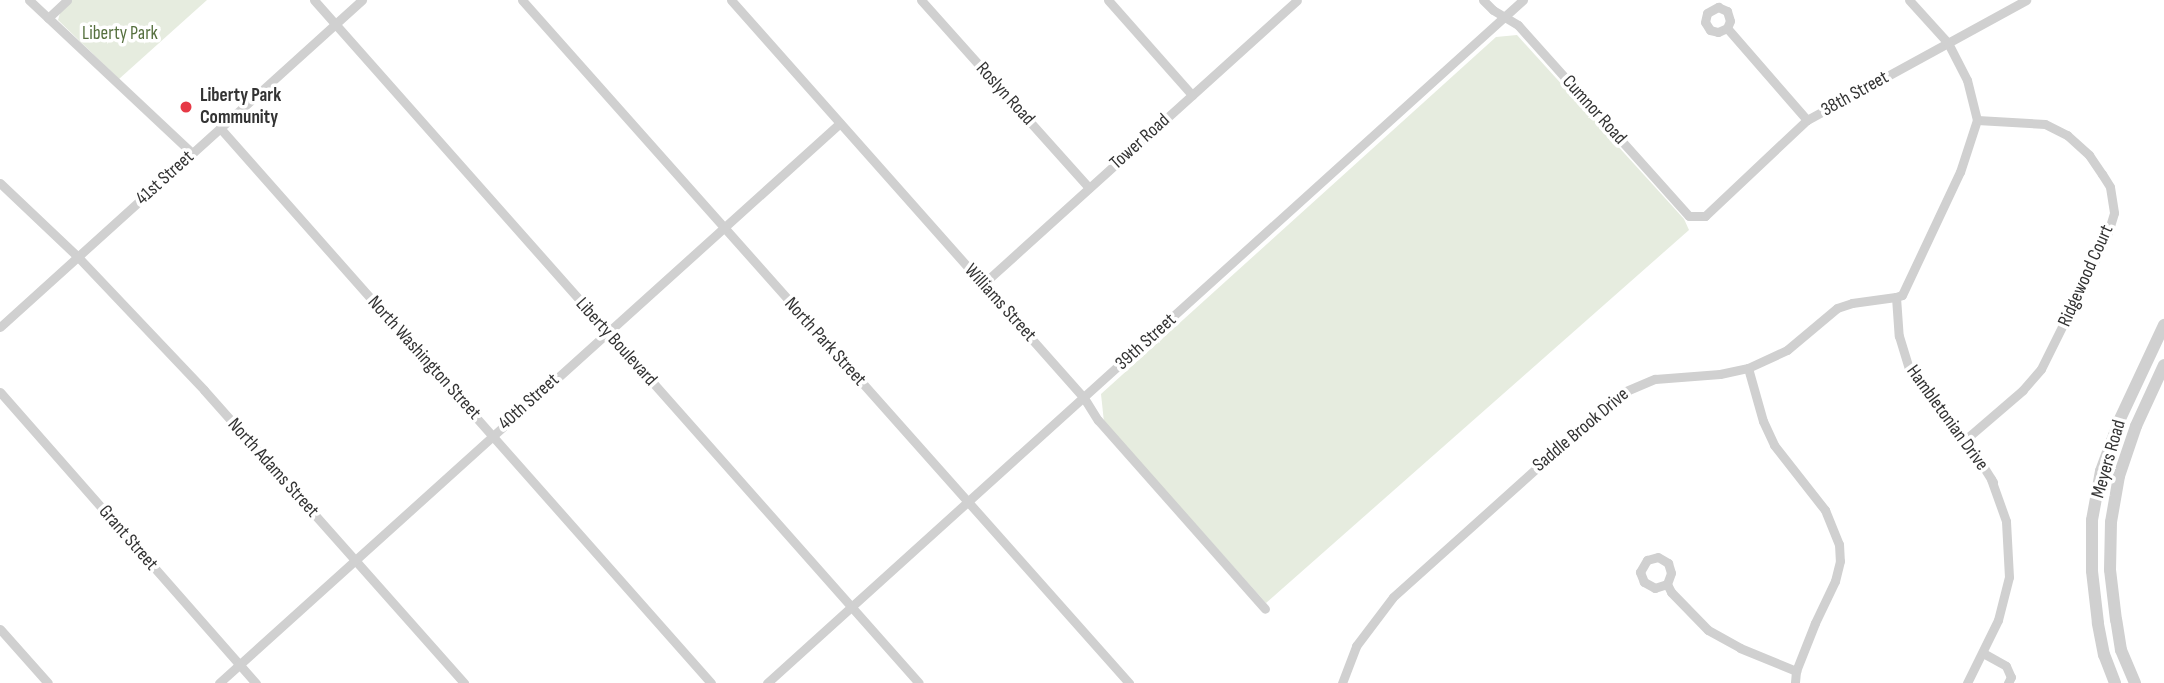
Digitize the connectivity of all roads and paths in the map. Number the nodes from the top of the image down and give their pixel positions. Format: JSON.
{"nodes":[{"id":1,"x":29,"y":0,"type":"edge"},
{"id":2,"x":67,"y":0,"type":"edge"},
{"id":3,"x":314,"y":0,"type":"edge"},
{"id":4,"x":362,"y":0,"type":"edge"},
{"id":5,"x":522,"y":0,"type":"edge"},
{"id":6,"x":731,"y":0,"type":"edge"},
{"id":7,"x":921,"y":0,"type":"edge"},
{"id":8,"x":1108,"y":0,"type":"edge"},
{"id":9,"x":1296,"y":0,"type":"edge"},
{"id":10,"x":1483,"y":0,"type":"edge"},
{"id":11,"x":1523,"y":0,"type":"edge"},
{"id":12,"x":1909,"y":0,"type":"edge"},
{"id":13,"x":2026,"y":0,"type":"edge"},
{"id":14,"x":1505,"y":17,"type":"junction"},
{"id":15,"x":48,"y":18,"type":"junction"},
{"id":16,"x":335,"y":24,"type":"junction"},
{"id":17,"x":1727,"y":28,"type":"dead end"},
{"id":18,"x":1948,"y":43,"type":"junction"},
{"id":19,"x":1192,"y":94,"type":"junction"},
{"id":20,"x":1807,"y":120,"type":"junction"},
{"id":21,"x":1977,"y":120,"type":"junction"},
{"id":22,"x":840,"y":123,"type":"junction"},
{"id":23,"x":220,"y":128,"type":"junction"},
{"id":24,"x":192,"y":153,"type":"junction"},
{"id":25,"x":0,"y":183,"type":"edge"},
{"id":26,"x":1089,"y":188,"type":"junction"},
{"id":27,"x":1705,"y":216,"type":"joint"},
{"id":28,"x":723,"y":227,"type":"junction"},
{"id":29,"x":78,"y":257,"type":"junction"},
{"id":30,"x":983,"y":284,"type":"junction"},
{"id":31,"x":1896,"y":297,"type":"junction"},
{"id":32,"x":2164,"y":325,"type":"edge"},
{"id":33,"x":0,"y":327,"type":"edge"},
{"id":34,"x":607,"y":331,"type":"junction"},
{"id":35,"x":2164,"y":365,"type":"edge"},
{"id":36,"x":1748,"y":368,"type":"junction"},
{"id":37,"x":0,"y":392,"type":"edge"},
{"id":38,"x":1084,"y":398,"type":"junction"},
{"id":39,"x":492,"y":436,"type":"junction"},
{"id":40,"x":1966,"y":439,"type":"junction"},
{"id":41,"x":967,"y":504,"type":"junction"},
{"id":42,"x":355,"y":560,"type":"junction"},
{"id":43,"x":1667,"y":584,"type":"dead end"},
{"id":44,"x":851,"y":607,"type":"junction"},
{"id":45,"x":1265,"y":609,"type":"dead end"},
{"id":46,"x":0,"y":629,"type":"edge"},
{"id":47,"x":1983,"y":653,"type":"junction"},
{"id":48,"x":240,"y":664,"type":"junction"},
{"id":49,"x":1796,"y":671,"type":"junction"},
{"id":50,"x":1971,"y":681,"type":"edge"},
{"id":51,"x":48,"y":683,"type":"edge"},
{"id":52,"x":219,"y":683,"type":"edge"},
{"id":53,"x":256,"y":683,"type":"edge"},
{"id":54,"x":464,"y":683,"type":"edge"},
{"id":55,"x":711,"y":683,"type":"edge"},
{"id":56,"x":767,"y":683,"type":"edge"},
{"id":57,"x":919,"y":683,"type":"edge"},
{"id":58,"x":1129,"y":683,"type":"edge"},
{"id":59,"x":1342,"y":683,"type":"edge"},
{"id":60,"x":1795,"y":683,"type":"edge"},
{"id":61,"x":2008,"y":683,"type":"edge"},
{"id":62,"x":2115,"y":683,"type":"edge"},
{"id":63,"x":2134,"y":683,"type":"edge"}],
"edges":[{"from":1,"to":15,"type":"street"},
{"from":2,"to":15,"type":"street"},
{"from":3,"to":16,"type":"street","name":"Liberty Boulevard"},
{"from":4,"to":16,"type":"street","name":"41st Street"},
{"from":5,"to":28,"type":"street","name":"North Park Street"},
{"from":6,"to":22,"type":"street","name":"Williams Street"},
{"from":7,"to":26,"type":"street","name":"Roslyn Road"},
{"from":8,"to":19,"type":"street"},
{"from":9,"to":19,"type":"street","name":"Tower Road"},
{"from":10,"to":14,"type":"street","name":"Cumnor Road"},
{"from":11,"to":14,"type":"street","name":"39th Street"},
{"from":12,"to":18,"type":"street"},
{"from":13,"to":18,"type":"street","name":"38th Street"},
{"from":14,"to":27,"type":"street","name":"Cumnor Road"},
{"from":14,"to":38,"type":"street","name":"39th Street"},
{"from":15,"to":24,"type":"street"},
{"from":16,"to":23,"type":"street","name":"41st Street"},
{"from":16,"to":34,"type":"street","name":"Liberty Boulevard"},
{"from":17,"to":20,"type":"street"},
{"from":18,"to":20,"type":"street","name":"38th Street"},
{"from":18,"to":21,"type":"street"},
{"from":19,"to":26,"type":"street","name":"Tower Road"},
{"from":20,"to":27,"type":"street","name":"38th Street"},
{"from":21,"to":31,"type":"street"},
{"from":21,"to":40,"type":"street","name":"Ridgewood Court"},
{"from":22,"to":28,"type":"street","name":"40th Street"},
{"from":22,"to":30,"type":"street","name":"Williams Street"},
{"from":23,"to":24,"type":"street","name":"41st Street"},
{"from":23,"to":39,"type":"street","name":"North Washington Street"},
{"from":24,"to":29,"type":"street","name":"41st Street"},
{"from":25,"to":29,"type":"street","name":"North Adams Street"},
{"from":26,"to":30,"type":"street","name":"Tower Road"},
{"from":28,"to":34,"type":"street","name":"40th Street"},
{"from":28,"to":41,"type":"street","name":"North Park Street"},
{"from":29,"to":33,"type":"street","name":"41st Street"},
{"from":29,"to":42,"type":"street","name":"North Adams Street"},
{"from":30,"to":38,"type":"street","name":"Williams Street"},
{"from":31,"to":36,"type":"street","name":"Saddle Brook Drive"},
{"from":31,"to":40,"type":"street","name":"Hambletonian Drive"},
{"from":32,"to":62,"type":"street","name":"Meyers Road"},
{"from":34,"to":39,"type":"street","name":"40th Street"},
{"from":34,"to":44,"type":"street","name":"Liberty Boulevard"},
{"from":35,"to":63,"type":"street","name":"Meyers Road"},
{"from":36,"to":49,"type":"street"},
{"from":36,"to":59,"type":"street","name":"Saddle Brook Drive"},
{"from":37,"to":48,"type":"street","name":"Grant Street"},
{"from":38,"to":41,"type":"street","name":"39th Street"},
{"from":38,"to":45,"type":"street","name":"Williams Street"},
{"from":39,"to":42,"type":"street","name":"40th Street"},
{"from":39,"to":55,"type":"street","name":"North Washington Street"},
{"from":40,"to":47,"type":"street","name":"Hambletonian Drive"},
{"from":41,"to":44,"type":"street","name":"39th Street"},
{"from":41,"to":58,"type":"street","name":"North Park Street"},
{"from":42,"to":48,"type":"street","name":"40th Street"},
{"from":42,"to":54,"type":"street","name":"North Adams Street"},
{"from":43,"to":49,"type":"street"},
{"from":44,"to":56,"type":"street","name":"39th Street"},
{"from":44,"to":57,"type":"street","name":"Liberty Boulevard"},
{"from":46,"to":51,"type":"street"},
{"from":47,"to":50,"type":"street","name":"Hambletonian Drive"},
{"from":47,"to":61,"type":"street"},
{"from":48,"to":52,"type":"street","name":"40th Street"},
{"from":48,"to":53,"type":"street","name":"Grant Street"},
{"from":49,"to":60,"type":"street"}]}
